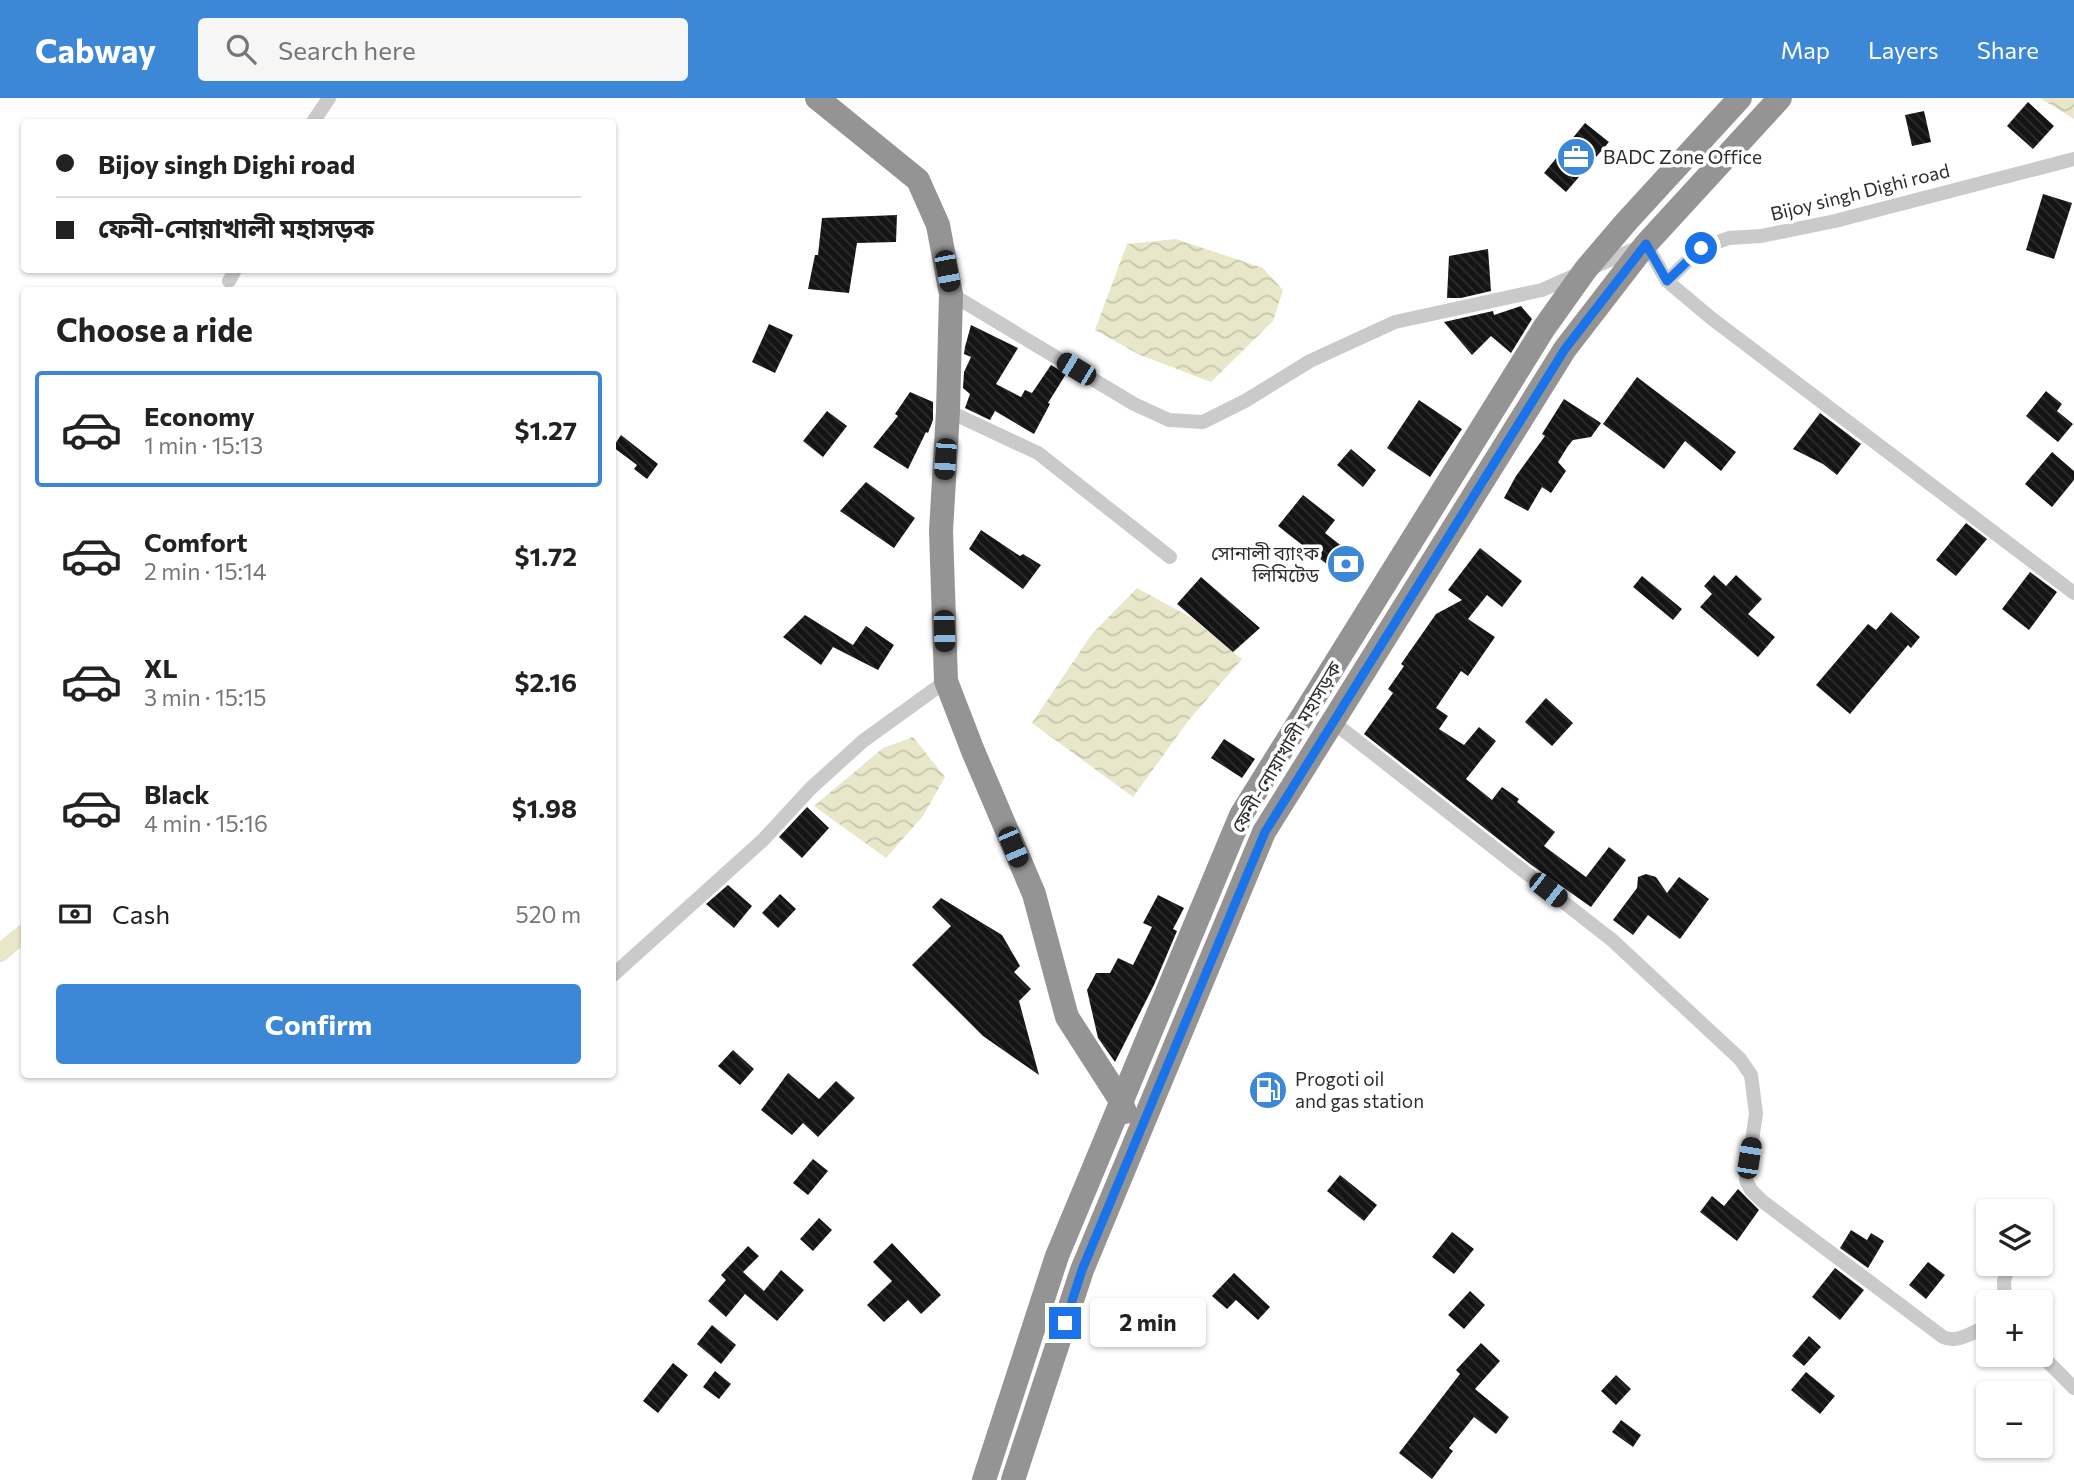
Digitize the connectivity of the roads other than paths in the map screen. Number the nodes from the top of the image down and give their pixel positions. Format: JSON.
{"nodes":[{"id":1,"x":329,"y":98,"type":"edge"},
{"id":2,"x":817,"y":98,"type":"edge"},
{"id":3,"x":1740,"y":98,"type":"edge"},
{"id":4,"x":1780,"y":98,"type":"edge"},
{"id":5,"x":315,"y":119,"type":"edge"},
{"id":6,"x":2074,"y":159,"type":"edge"},
{"id":7,"x":1646,"y":244,"type":"junction"},
{"id":8,"x":1586,"y":269,"type":"junction"},
{"id":9,"x":1667,"y":281,"type":"junction"},
{"id":10,"x":951,"y":294,"type":"junction"},
{"id":11,"x":948,"y":411,"type":"junction"},
{"id":12,"x":1170,"y":558,"type":"dead end"},
{"id":13,"x":2074,"y":593,"type":"edge"},
{"id":14,"x":946,"y":681,"type":"junction"},
{"id":15,"x":1334,"y":722,"type":"junction"},
{"id":16,"x":616,"y":972,"type":"edge"},
{"id":17,"x":1121,"y":1101,"type":"junction"},
{"id":18,"x":1136,"y":1139,"type":"junction"},
{"id":19,"x":1976,"y":1331,"type":"edge"},
{"id":20,"x":2053,"y":1367,"type":"edge"},
{"id":21,"x":2074,"y":1388,"type":"edge"},
{"id":22,"x":984,"y":1480,"type":"edge"},
{"id":23,"x":1013,"y":1480,"type":"edge"}],
"edges":[{"from":1,"to":5,"type":"street"},
{"from":2,"to":10,"type":"highway"},
{"from":3,"to":8,"type":"highway","name":"ফেনী-নোয়াখালী মহাসড়ক"},
{"from":4,"to":7,"type":"highway","name":"ফেনী-নোয়াখালী মহাসড়ক"},
{"from":6,"to":9,"type":"street","name":"Bijoy singh Dighi road"},
{"from":7,"to":8,"type":"street"},
{"from":7,"to":9,"type":"street"},
{"from":7,"to":15,"type":"highway","name":"ফেনী-নোয়াখালী মহাসড়ক"},
{"from":8,"to":10,"type":"street"},
{"from":8,"to":17,"type":"highway","name":"ফেনী-নোয়াখালী মহাসড়ক"},
{"from":9,"to":13,"type":"street"},
{"from":10,"to":11,"type":"highway"},
{"from":11,"to":12,"type":"street"},
{"from":11,"to":14,"type":"highway"},
{"from":14,"to":16,"type":"street"},
{"from":14,"to":17,"type":"highway"},
{"from":15,"to":18,"type":"highway","name":"ফেনী-নোয়াখালী মহাসড়ক"},
{"from":15,"to":19,"type":"street"},
{"from":17,"to":18,"type":"highway"},
{"from":17,"to":22,"type":"highway","name":"ফেনী-নোয়াখালী মহাসড়ক"},
{"from":18,"to":23,"type":"highway","name":"ফেনী-নোয়াখালী মহাসড়ক"},
{"from":20,"to":21,"type":"street"}]}
